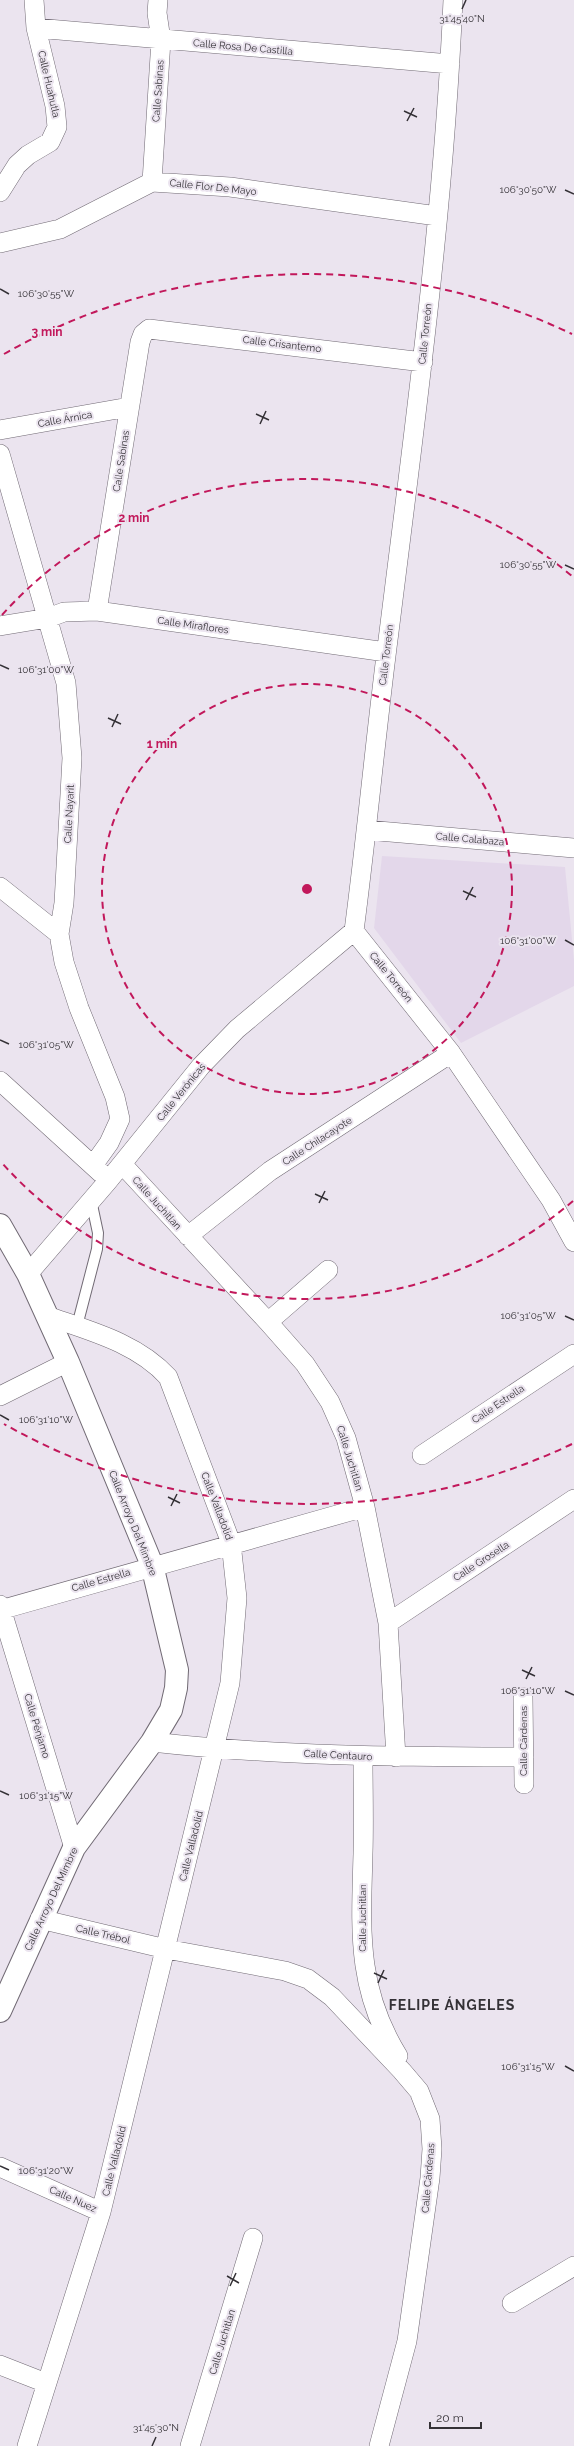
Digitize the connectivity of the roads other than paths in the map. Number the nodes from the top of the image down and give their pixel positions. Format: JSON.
{"nodes":[{"id":1,"x":34,"y":0,"type":"edge"},
{"id":2,"x":158,"y":0,"type":"edge"},
{"id":3,"x":453,"y":0,"type":"edge"},
{"id":4,"x":36,"y":28,"type":"junction"},
{"id":5,"x":162,"y":40,"type":"junction"},
{"id":6,"x":450,"y":64,"type":"junction"},
{"id":7,"x":152,"y":182,"type":"junction"},
{"id":8,"x":0,"y":192,"type":"edge"},
{"id":9,"x":437,"y":216,"type":"junction"},
{"id":10,"x":0,"y":243,"type":"edge"},
{"id":11,"x":143,"y":334,"type":"joint"},
{"id":12,"x":423,"y":362,"type":"junction"},
{"id":13,"x":129,"y":407,"type":"junction"},
{"id":14,"x":0,"y":430,"type":"edge"},
{"id":15,"x":0,"y":454,"type":"edge"},
{"id":16,"x":97,"y":611,"type":"junction"},
{"id":17,"x":48,"y":618,"type":"junction"},
{"id":18,"x":0,"y":626,"type":"edge"},
{"id":19,"x":386,"y":652,"type":"junction"},
{"id":20,"x":367,"y":830,"type":"junction"},
{"id":21,"x":574,"y":848,"type":"edge"},
{"id":22,"x":0,"y":887,"type":"edge"},
{"id":23,"x":354,"y":931,"type":"junction"},
{"id":24,"x":58,"y":934,"type":"junction"},
{"id":25,"x":451,"y":1053,"type":"junction"},
{"id":26,"x":0,"y":1081,"type":"edge"},
{"id":27,"x":94,"y":1164,"type":"junction"},
{"id":28,"x":122,"y":1164,"type":"junction"},
{"id":29,"x":108,"y":1180,"type":"junction"},
{"id":30,"x":91,"y":1200,"type":"junction"},
{"id":31,"x":0,"y":1225,"type":"edge"},
{"id":32,"x":188,"y":1236,"type":"junction"},
{"id":33,"x":574,"y":1242,"type":"edge"},
{"id":34,"x":328,"y":1270,"type":"dead end"},
{"id":35,"x":28,"y":1274,"type":"junction"},
{"id":36,"x":47,"y":1316,"type":"junction"},
{"id":37,"x":268,"y":1322,"type":"junction"},
{"id":38,"x":77,"y":1326,"type":"junction"},
{"id":39,"x":574,"y":1354,"type":"edge"},
{"id":40,"x":68,"y":1362,"type":"junction"},
{"id":41,"x":0,"y":1396,"type":"edge"},
{"id":42,"x":422,"y":1455,"type":"dead end"},
{"id":43,"x":574,"y":1500,"type":"edge"},
{"id":44,"x":365,"y":1507,"type":"junction"},
{"id":45,"x":231,"y":1543,"type":"junction"},
{"id":46,"x":152,"y":1565,"type":"junction"},
{"id":47,"x":1,"y":1608,"type":"edge"},
{"id":48,"x":388,"y":1623,"type":"junction"},
{"id":49,"x":523,"y":1697,"type":"dead end"},
{"id":50,"x":152,"y":1742,"type":"junction"},
{"id":51,"x":214,"y":1749,"type":"junction"},
{"id":52,"x":363,"y":1757,"type":"junction"},
{"id":53,"x":396,"y":1757,"type":"junction"},
{"id":54,"x":524,"y":1757,"type":"junction"},
{"id":55,"x":524,"y":1784,"type":"dead end"},
{"id":56,"x":74,"y":1848,"type":"junction"},
{"id":57,"x":40,"y":1919,"type":"junction"},
{"id":58,"x":166,"y":1949,"type":"junction"},
{"id":59,"x":3,"y":1998,"type":"edge"},
{"id":60,"x":418,"y":2091,"type":"junction"},
{"id":61,"x":0,"y":2167,"type":"edge"},
{"id":62,"x":101,"y":2212,"type":"junction"},
{"id":63,"x":254,"y":2238,"type":"dead end"},
{"id":64,"x":574,"y":2266,"type":"edge"},
{"id":65,"x":512,"y":2303,"type":"dead end"},
{"id":66,"x":0,"y":2365,"type":"edge"},
{"id":67,"x":46,"y":2383,"type":"junction"},
{"id":68,"x":27,"y":2446,"type":"edge"},
{"id":69,"x":190,"y":2446,"type":"edge"},
{"id":70,"x":379,"y":2446,"type":"edge"}],
"edges":[{"from":1,"to":4,"type":"street","name":"Calle Huahutla"},
{"from":2,"to":5,"type":"street","name":"Calle Sabinas"},
{"from":3,"to":6,"type":"street","name":"Calle Torreón"},
{"from":4,"to":5,"type":"street","name":"Calle Rosa De Castilla"},
{"from":4,"to":8,"type":"street","name":"Calle Huahutla"},
{"from":5,"to":6,"type":"street","name":"Calle Rosa De Castilla"},
{"from":5,"to":7,"type":"street","name":"Calle Sabinas"},
{"from":6,"to":9,"type":"street","name":"Calle Torreón"},
{"from":7,"to":9,"type":"street","name":"Calle Flor De Mayo"},
{"from":7,"to":10,"type":"street"},
{"from":9,"to":12,"type":"street","name":"Calle Torreón"},
{"from":11,"to":12,"type":"street","name":"Calle Crisantemo"},
{"from":11,"to":13,"type":"street","name":"Calle Sabinas"},
{"from":12,"to":19,"type":"street","name":"Calle Torreón"},
{"from":13,"to":14,"type":"street","name":"Calle Árnica"},
{"from":13,"to":16,"type":"street","name":"Calle Sabinas"},
{"from":15,"to":17,"type":"street","name":"Calle Nayarit"},
{"from":16,"to":17,"type":"street","name":"Calle Miraflores"},
{"from":16,"to":19,"type":"street","name":"Calle Miraflores"},
{"from":17,"to":18,"type":"street","name":"Calle Miraflores"},
{"from":17,"to":24,"type":"street","name":"Calle Nayarit"},
{"from":19,"to":20,"type":"street","name":"Calle Torreón"},
{"from":20,"to":21,"type":"street","name":"Calle Calabaza"},
{"from":20,"to":23,"type":"street","name":"Calle Torreón"},
{"from":22,"to":24,"type":"street"},
{"from":23,"to":25,"type":"street","name":"Calle Torreón"},
{"from":23,"to":28,"type":"street","name":"Calle Verónicas"},
{"from":24,"to":27,"type":"street","name":"Calle Nayarit"},
{"from":25,"to":32,"type":"street","name":"Calle Chilacayote"},
{"from":25,"to":33,"type":"street","name":"Calle Torreón"},
{"from":26,"to":27,"type":"street"},
{"from":27,"to":29,"type":"street"},
{"from":28,"to":29,"type":"street","name":"Calle Verónicas"},
{"from":28,"to":32,"type":"street","name":"Calle Juchitlan"},
{"from":29,"to":30,"type":"street","name":"Calle Verónicas"},
{"from":30,"to":35,"type":"street","name":"Calle Verónicas"},
{"from":30,"to":38,"type":"lane"},
{"from":31,"to":35,"type":"street","name":"Calle Arroyo Del Mimbre"},
{"from":32,"to":37,"type":"street","name":"Calle Juchitlan"},
{"from":34,"to":37,"type":"street"},
{"from":35,"to":36,"type":"street","name":"Calle Arroyo Del Mimbre"},
{"from":36,"to":38,"type":"street","name":"Calle Valladolid"},
{"from":36,"to":40,"type":"street","name":"Calle Arroyo Del Mimbre"},
{"from":37,"to":44,"type":"street","name":"Calle Juchitlan"},
{"from":38,"to":45,"type":"street","name":"Calle Valladolid"},
{"from":39,"to":42,"type":"street","name":"Calle Estrella"},
{"from":40,"to":41,"type":"street"},
{"from":40,"to":46,"type":"street","name":"Calle Arroyo Del Mimbre"},
{"from":43,"to":48,"type":"street","name":"Calle Grosella"},
{"from":44,"to":45,"type":"street","name":"Calle Estrella"},
{"from":44,"to":48,"type":"street","name":"Calle Juchitlan"},
{"from":45,"to":46,"type":"street","name":"Calle Estrella"},
{"from":45,"to":51,"type":"street","name":"Calle Valladolid"},
{"from":46,"to":47,"type":"street","name":"Calle Estrella"},
{"from":46,"to":50,"type":"street","name":"Calle Arroyo Del Mimbre"},
{"from":47,"to":56,"type":"street","name":"Calle Pénjamo"},
{"from":48,"to":53,"type":"street","name":"Calle Juchitlan"},
{"from":49,"to":54,"type":"street","name":"Calle Cárdenas"},
{"from":50,"to":51,"type":"street","name":"Calle Centauro"},
{"from":50,"to":56,"type":"street","name":"Calle Arroyo Del Mimbre"},
{"from":51,"to":52,"type":"street","name":"Calle Centauro"},
{"from":51,"to":58,"type":"street","name":"Calle Valladolid"},
{"from":52,"to":53,"type":"street","name":"Calle Centauro"},
{"from":52,"to":60,"type":"street","name":"Calle Juchitlan"},
{"from":53,"to":54,"type":"street","name":"Calle Centauro"},
{"from":54,"to":55,"type":"street","name":"Calle Cárdenas"},
{"from":56,"to":57,"type":"street","name":"Calle Arroyo Del Mimbre"},
{"from":57,"to":58,"type":"street","name":"Calle Trébol"},
{"from":57,"to":59,"type":"street","name":"Calle Arroyo Del Mimbre"},
{"from":58,"to":60,"type":"street","name":"Calle Cárdenas"},
{"from":58,"to":62,"type":"street","name":"Calle Valladolid"},
{"from":60,"to":70,"type":"street","name":"Calle Cárdenas"},
{"from":61,"to":62,"type":"street","name":"Calle Nuez"},
{"from":62,"to":67,"type":"street","name":"Calle Valladolid"},
{"from":63,"to":69,"type":"street","name":"Calle Juchitlan"},
{"from":64,"to":65,"type":"street"},
{"from":66,"to":67,"type":"street"},
{"from":67,"to":68,"type":"street","name":"Calle Valladolid"}]}
